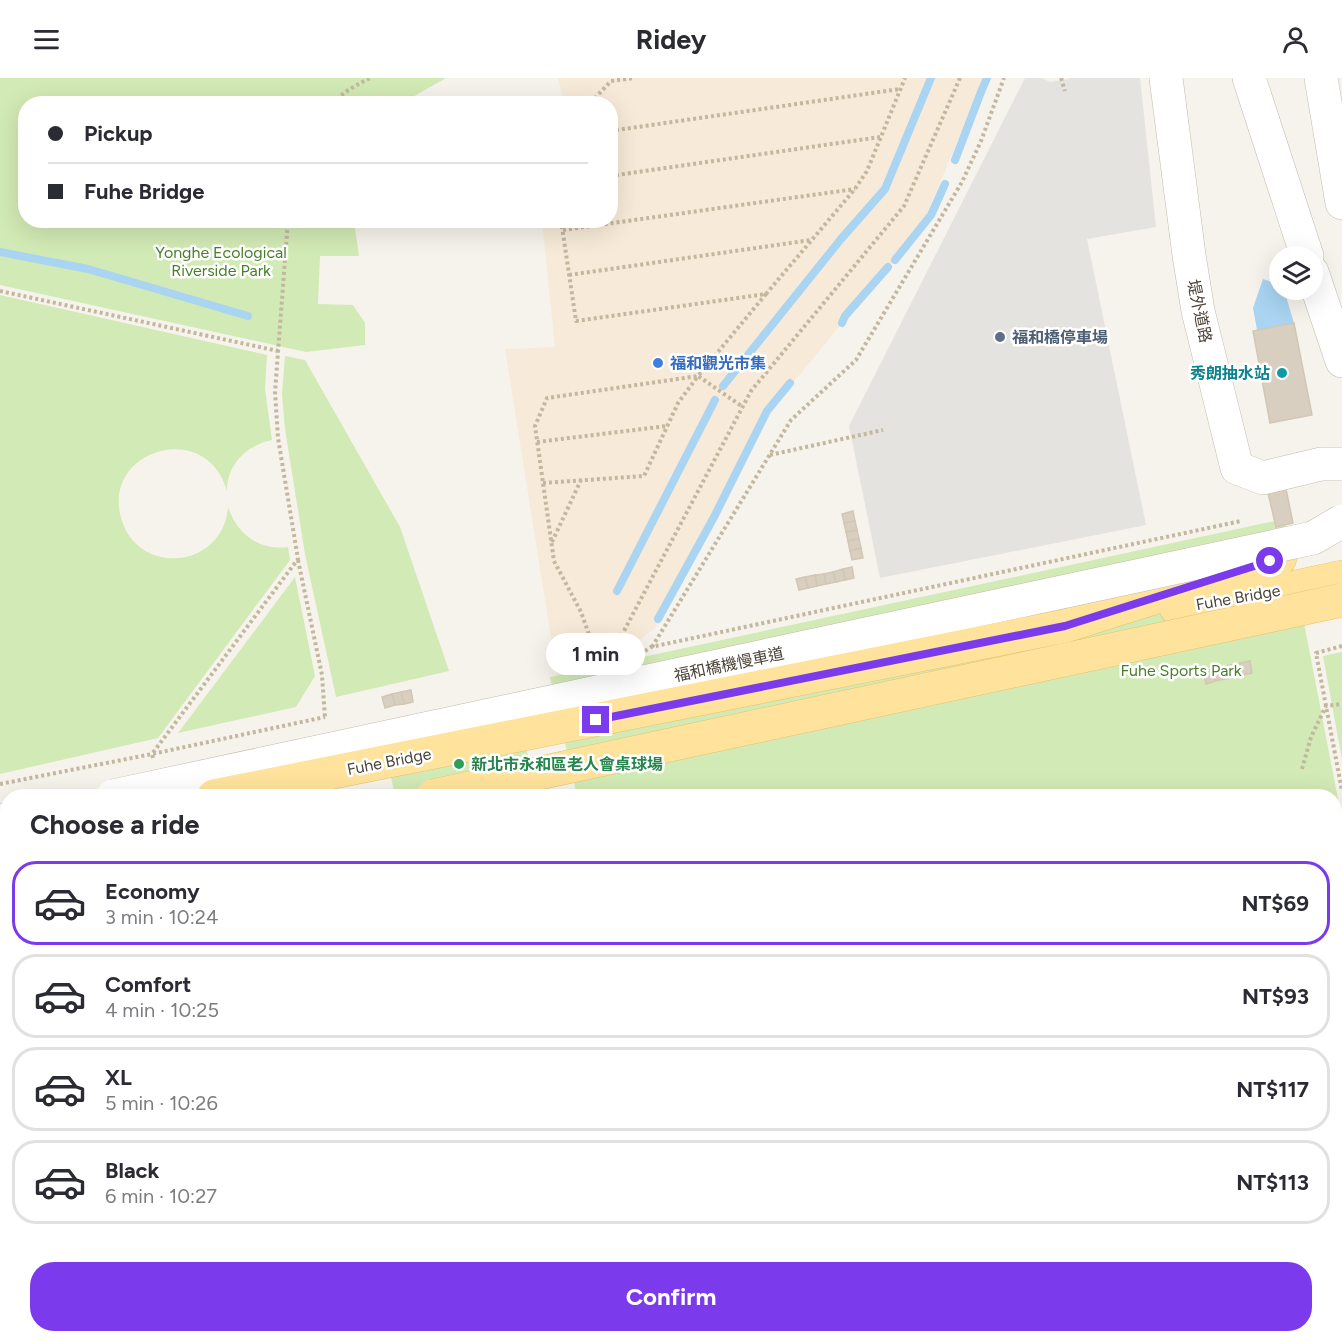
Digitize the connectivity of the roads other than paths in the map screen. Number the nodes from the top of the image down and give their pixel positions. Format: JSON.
{"nodes":[{"id":1,"x":1166,"y":78,"type":"edge"},
{"id":2,"x":1250,"y":78,"type":"edge"},
{"id":3,"x":1322,"y":78,"type":"edge"},
{"id":4,"x":1341,"y":195,"type":"edge"},
{"id":5,"x":1304,"y":246,"type":"edge"},
{"id":6,"x":1321,"y":300,"type":"edge"},
{"id":7,"x":1342,"y":361,"type":"edge"},
{"id":8,"x":1342,"y":464,"type":"edge"},
{"id":9,"x":1342,"y":521,"type":"edge"},
{"id":10,"x":1342,"y":533,"type":"edge"},
{"id":11,"x":1342,"y":577,"type":"edge"},
{"id":12,"x":1342,"y":600,"type":"edge"},
{"id":13,"x":1065,"y":626,"type":"junction"},
{"id":14,"x":146,"y":789,"type":"edge"},
{"id":15,"x":249,"y":789,"type":"edge"},
{"id":16,"x":465,"y":789,"type":"edge"}],
"edges":[{"from":1,"to":8,"type":"street","name":"堤外道路"},
{"from":2,"to":5,"type":"street"},
{"from":3,"to":4,"type":"street"},
{"from":6,"to":7,"type":"street"},
{"from":9,"to":14,"type":"street","name":"福和橋機慢車道","bridge":true},
{"from":10,"to":13,"type":"main road"},
{"from":11,"to":13,"type":"main road","name":"Fuhe Bridge"},
{"from":12,"to":16,"type":"main road","name":"Fuhe Bridge","bridge":true},
{"from":13,"to":15,"type":"main road","name":"Fuhe Bridge","bridge":true}]}
